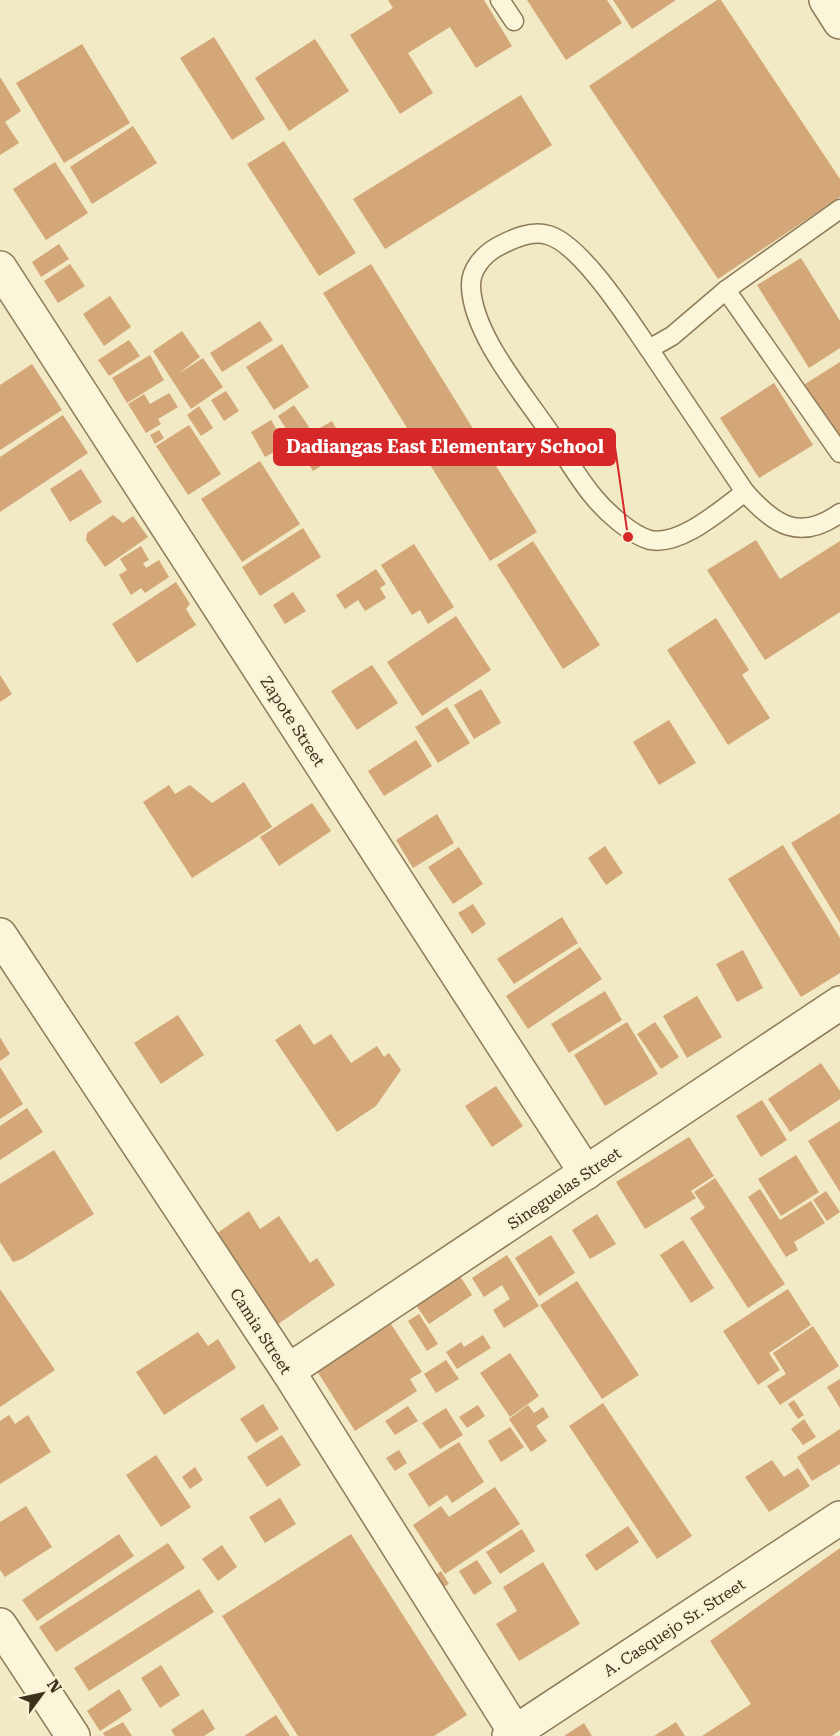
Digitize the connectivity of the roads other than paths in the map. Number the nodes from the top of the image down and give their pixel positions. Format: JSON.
{"nodes":[{"id":1,"x":500,"y":0,"type":"edge"},
{"id":2,"x":826,"y":0,"type":"edge"},
{"id":3,"x":514,"y":21,"type":"dead end"},
{"id":4,"x":840,"y":22,"type":"edge"},
{"id":5,"x":840,"y":209,"type":"edge"},
{"id":6,"x":0,"y":268,"type":"edge"},
{"id":7,"x":726,"y":290,"type":"junction"},
{"id":8,"x":649,"y":349,"type":"junction"},
{"id":9,"x":840,"y":453,"type":"edge"},
{"id":10,"x":745,"y":492,"type":"junction"},
{"id":11,"x":840,"y":513,"type":"edge"},
{"id":12,"x":0,"y":935,"type":"edge"},
{"id":13,"x":840,"y":1003,"type":"edge"},
{"id":14,"x":586,"y":1173,"type":"junction"},
{"id":15,"x":288,"y":1371,"type":"junction"},
{"id":16,"x":840,"y":1518,"type":"edge"},
{"id":17,"x":0,"y":1625,"type":"edge"},
{"id":18,"x":512,"y":1734,"type":"edge"},
{"id":19,"x":73,"y":1736,"type":"edge"}],
"edges":[{"from":1,"to":3,"type":"lane"},
{"from":2,"to":4,"type":"street"},
{"from":5,"to":7,"type":"lane"},
{"from":6,"to":14,"type":"street","name":"Zapote Street"},
{"from":7,"to":8,"type":"lane"},
{"from":7,"to":9,"type":"lane"},
{"from":8,"to":10,"type":"lane"},
{"from":8,"to":10,"type":"lane"},
{"from":10,"to":11,"type":"lane"},
{"from":12,"to":15,"type":"street","name":"Camia Street"},
{"from":13,"to":14,"type":"street","name":"Sineguelas Street"},
{"from":14,"to":15,"type":"street","name":"Sineguelas Street"},
{"from":15,"to":18,"type":"street","name":"Camia Street"},
{"from":16,"to":18,"type":"street","name":"A. Casquejo Sr. Street"},
{"from":17,"to":19,"type":"street"}]}
